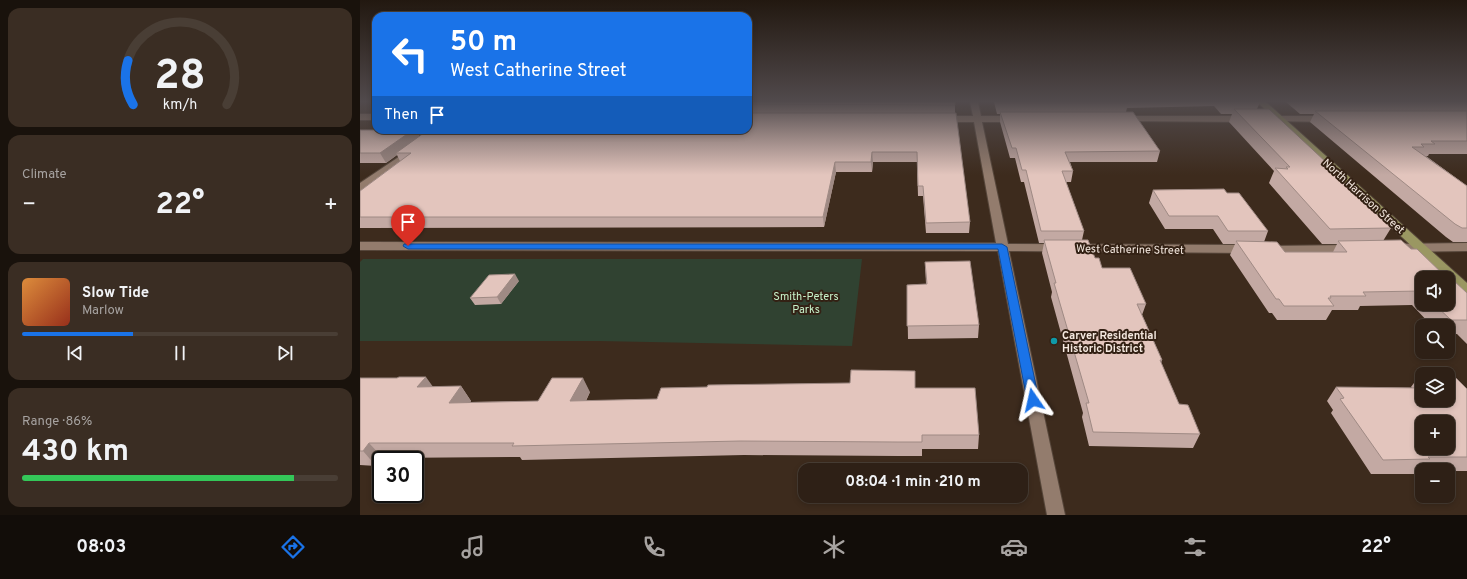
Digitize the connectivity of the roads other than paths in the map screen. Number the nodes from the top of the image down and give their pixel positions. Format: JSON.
{"nodes":[{"id":1,"x":978,"y":126,"type":"edge"},
{"id":2,"x":1287,"y":126,"type":"edge"},
{"id":3,"x":421,"y":144,"type":"edge"},
{"id":4,"x":360,"y":188,"type":"edge"},
{"id":5,"x":360,"y":246,"type":"edge"},
{"id":6,"x":1002,"y":247,"type":"junction"},
{"id":7,"x":1420,"y":247,"type":"junction"},
{"id":8,"x":1467,"y":247,"type":"edge"},
{"id":9,"x":1383,"y":248,"type":"edge"},
{"id":10,"x":1359,"y":249,"type":"edge"},
{"id":11,"x":1467,"y":290,"type":"edge"},
{"id":12,"x":1056,"y":515,"type":"edge"}],
"edges":[{"from":1,"to":6,"type":"street"},
{"from":2,"to":7,"type":"main road","name":"North Harrison Street"},
{"from":3,"to":4,"type":"street"},
{"from":5,"to":6,"type":"street","name":"West Catherine Street"},
{"from":6,"to":10,"type":"street","name":"West Catherine Street"},
{"from":6,"to":12,"type":"street"},
{"from":7,"to":8,"type":"street"},
{"from":7,"to":9,"type":"street"},
{"from":7,"to":11,"type":"main road","name":"North Harrison Street"}]}
